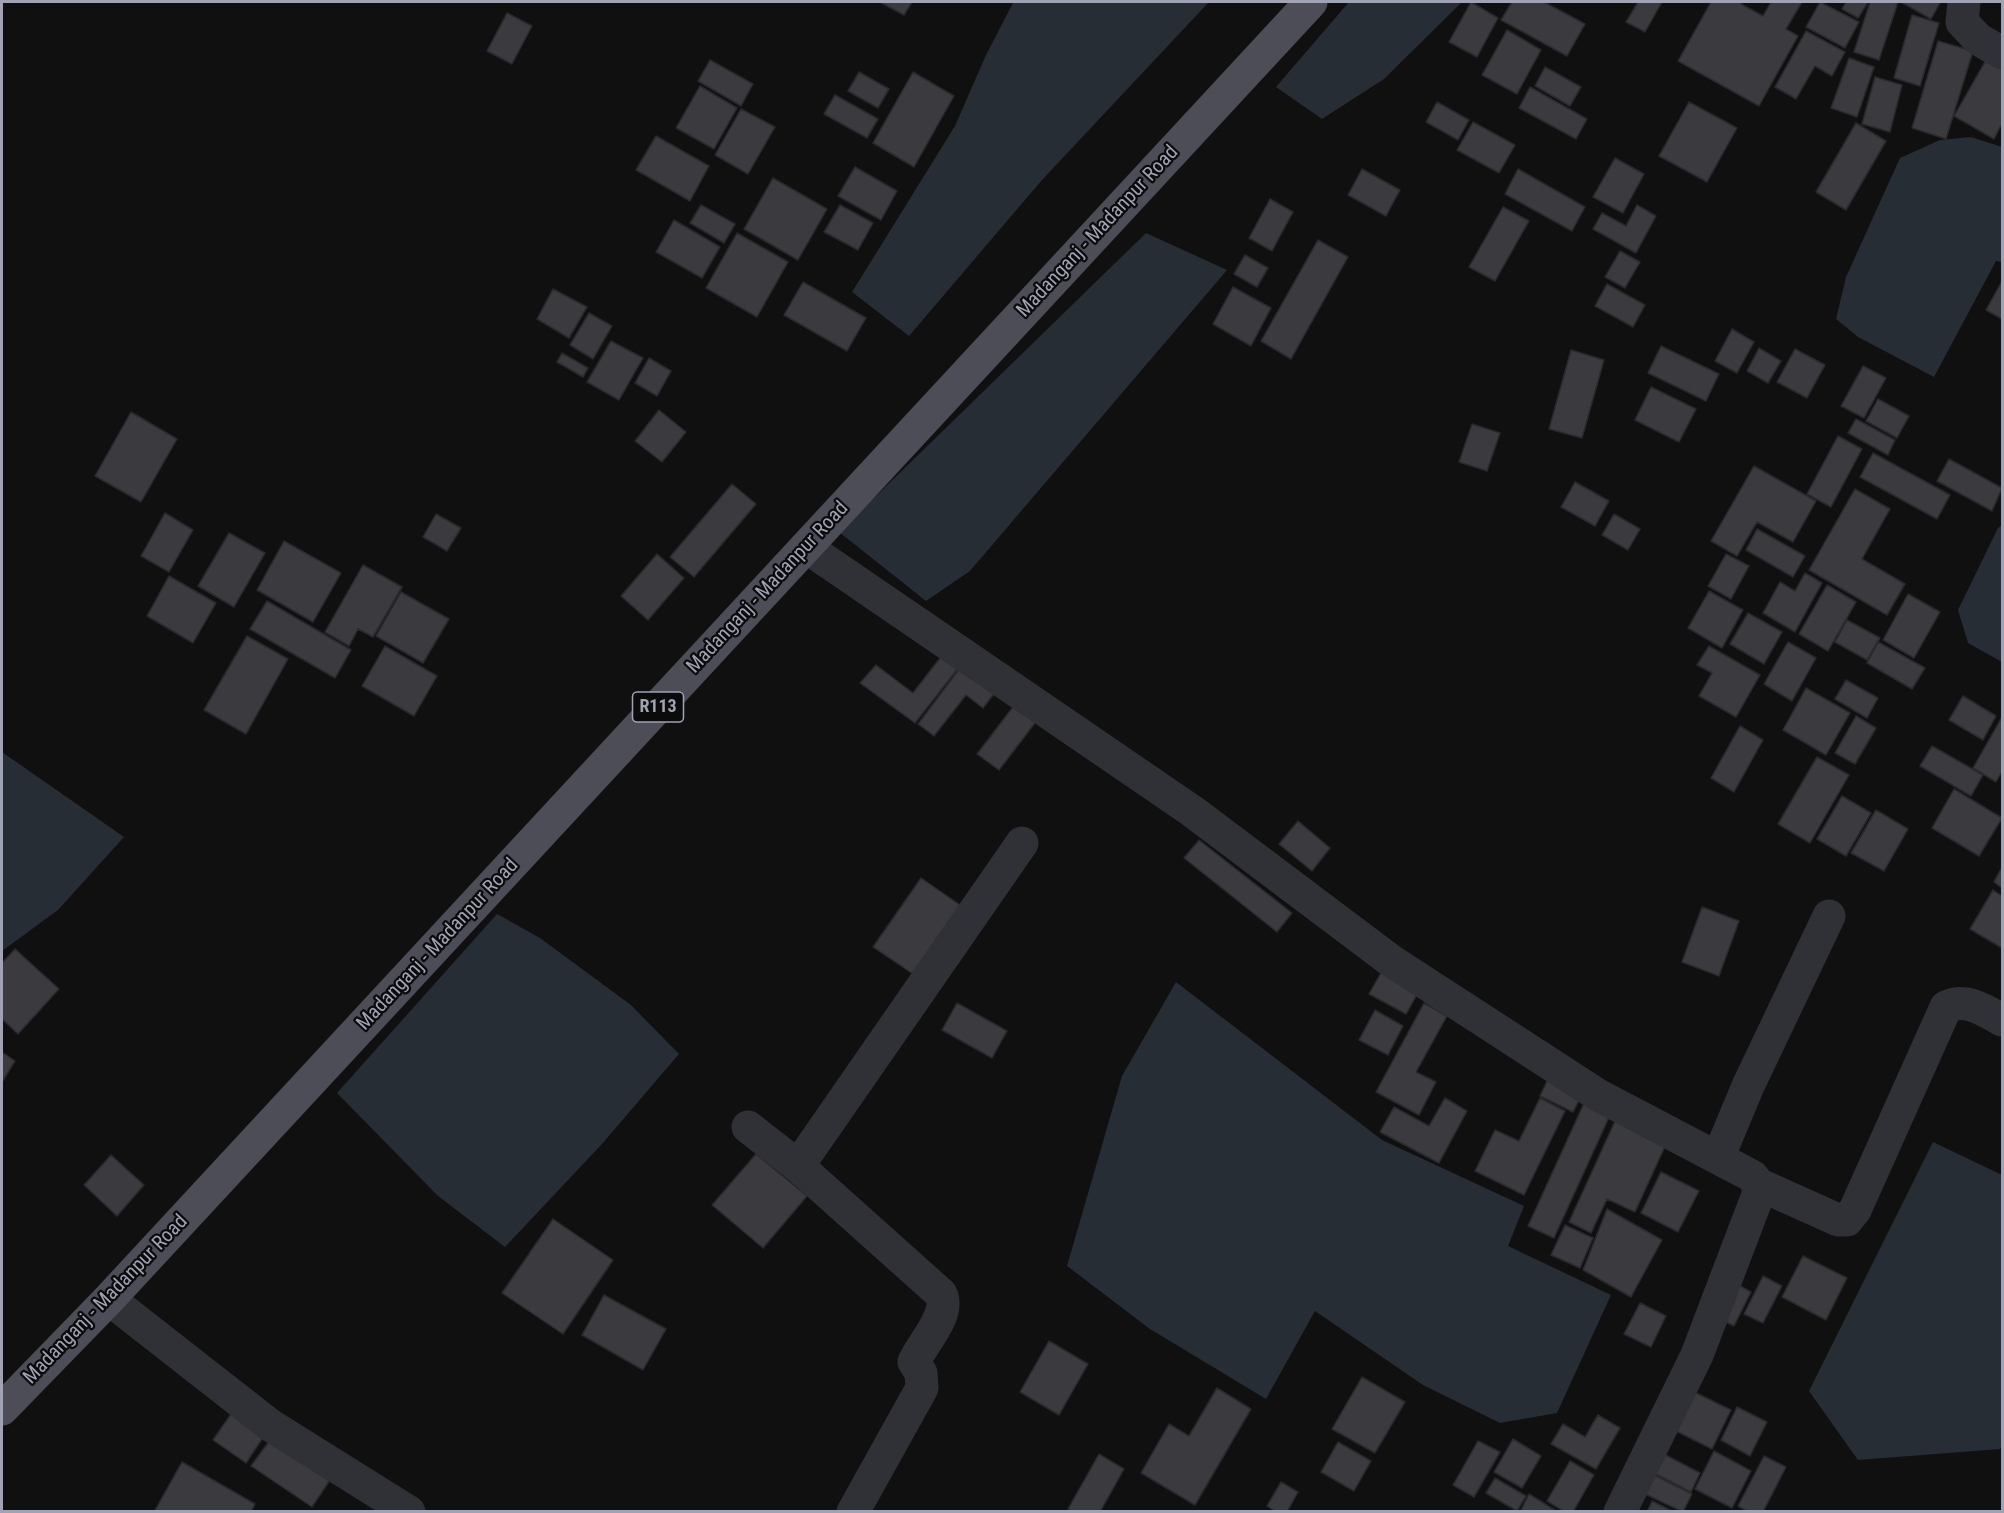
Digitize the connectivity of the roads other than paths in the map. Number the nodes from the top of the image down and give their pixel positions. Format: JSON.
{"nodes":[{"id":1,"x":1311,"y":2,"type":"edge"},
{"id":2,"x":1964,"y":2,"type":"edge"},
{"id":3,"x":2002,"y":53,"type":"edge"},
{"id":4,"x":806,"y":547,"type":"junction"},
{"id":5,"x":1022,"y":843,"type":"dead end"},
{"id":6,"x":1829,"y":916,"type":"dead end"},
{"id":7,"x":2002,"y":1020,"type":"edge"},
{"id":8,"x":748,"y":1127,"type":"dead end"},
{"id":9,"x":1718,"y":1158,"type":"junction"},
{"id":10,"x":798,"y":1166,"type":"junction"},
{"id":11,"x":1758,"y":1184,"type":"junction"},
{"id":12,"x":109,"y":1299,"type":"junction"},
{"id":13,"x":2,"y":1410,"type":"edge"},
{"id":14,"x":409,"y":1512,"type":"edge"},
{"id":15,"x":853,"y":1512,"type":"edge"},
{"id":16,"x":1620,"y":1512,"type":"edge"}],
"edges":[{"from":1,"to":4,"type":"main road","name":"Madanganj - Madanpur Road","number":"R113"},
{"from":2,"to":3,"type":"street"},
{"from":4,"to":9,"type":"street"},
{"from":4,"to":12,"type":"main road","name":"Madanganj - Madanpur Road","number":"R113"},
{"from":5,"to":10,"type":"street"},
{"from":6,"to":9,"type":"street"},
{"from":7,"to":11,"type":"street"},
{"from":8,"to":10,"type":"street"},
{"from":9,"to":11,"type":"street"},
{"from":10,"to":15,"type":"street"},
{"from":11,"to":16,"type":"street"},
{"from":12,"to":13,"type":"main road","name":"Madanganj - Madanpur Road","number":"R113"},
{"from":12,"to":14,"type":"street"}]}
